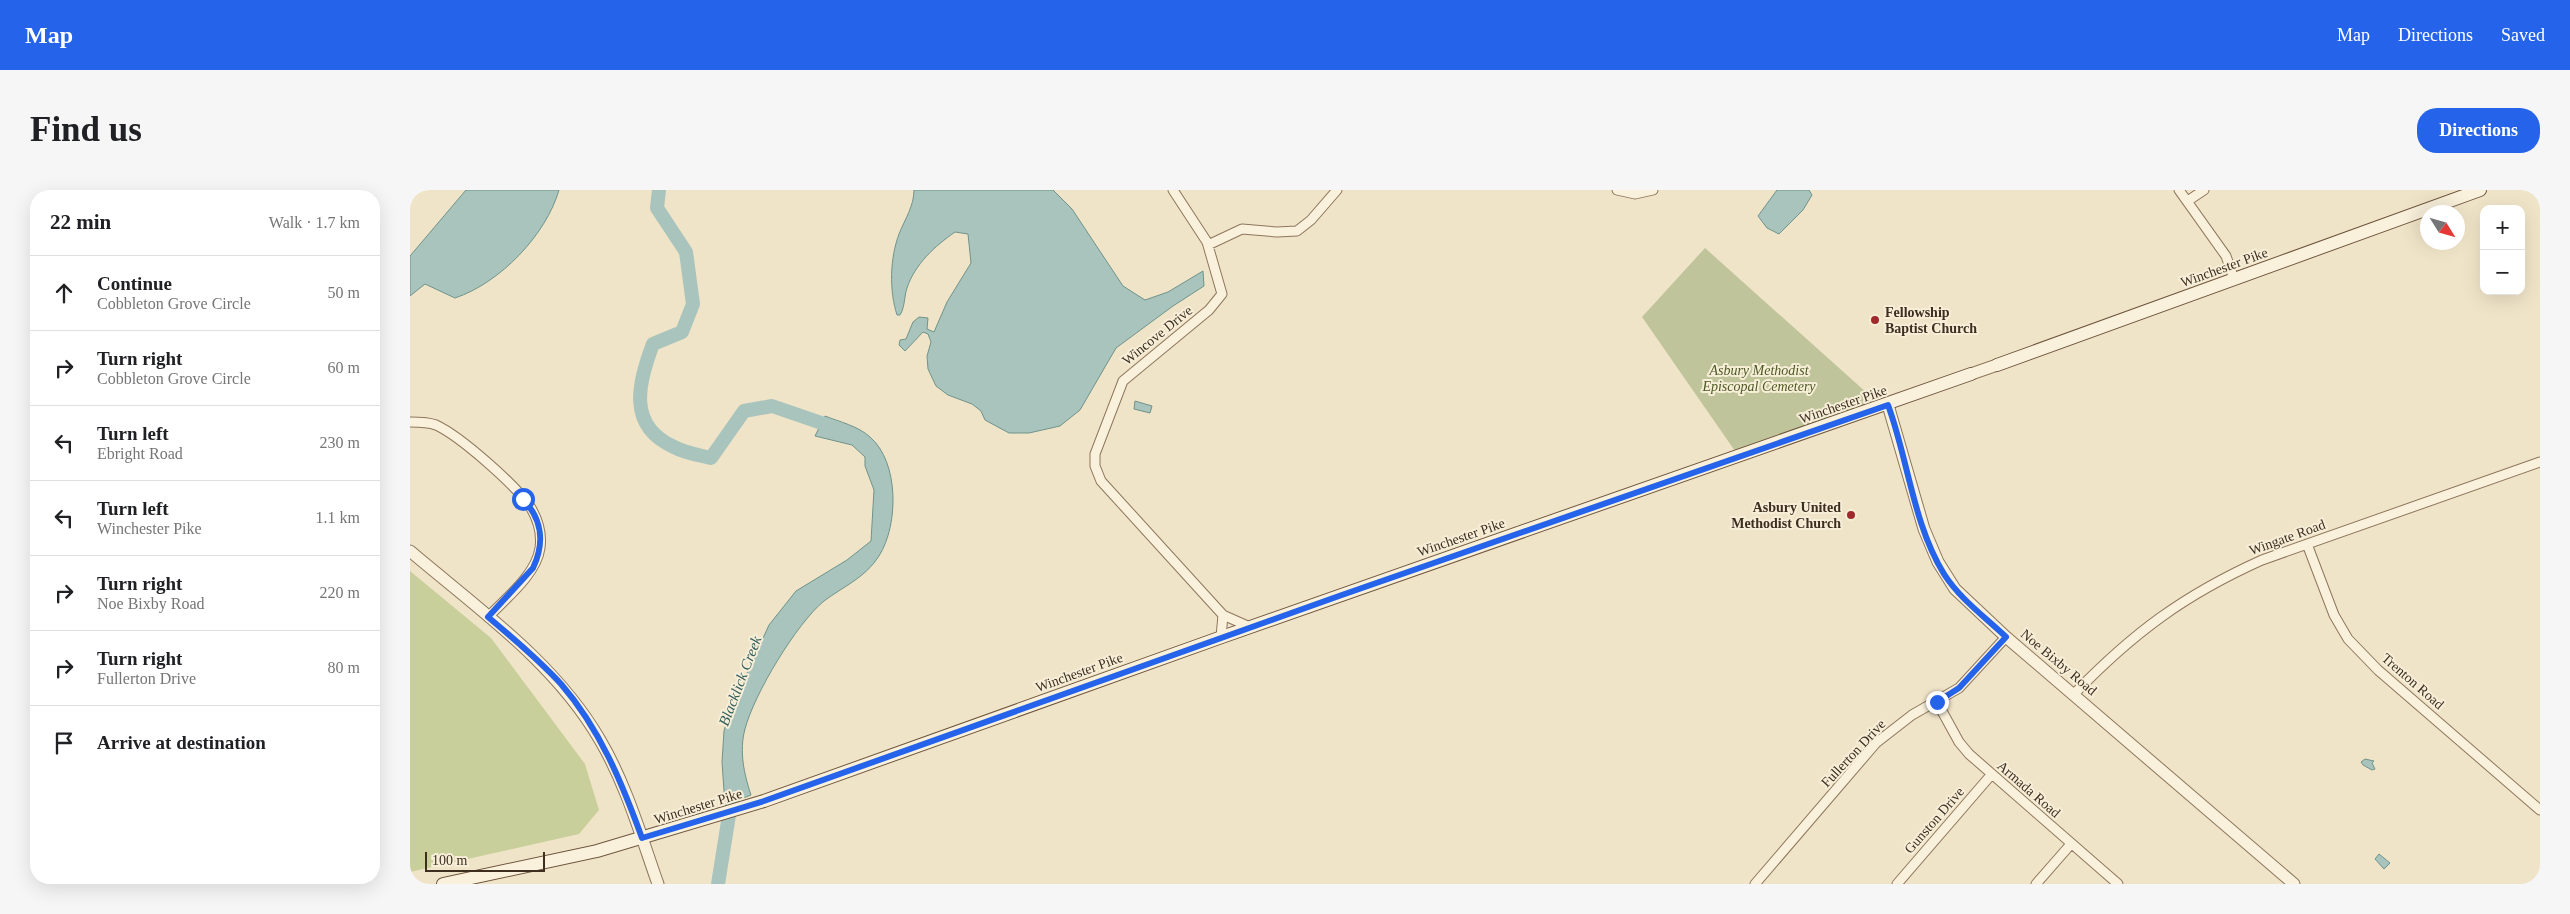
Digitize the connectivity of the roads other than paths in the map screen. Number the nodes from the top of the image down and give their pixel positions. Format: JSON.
{"nodes":[{"id":1,"x":1173,"y":190,"type":"edge"},
{"id":2,"x":1337,"y":190,"type":"edge"},
{"id":3,"x":1617,"y":190,"type":"edge"},
{"id":4,"x":1653,"y":190,"type":"edge"},
{"id":5,"x":2179,"y":190,"type":"edge"},
{"id":6,"x":2204,"y":190,"type":"edge"},
{"id":7,"x":2474,"y":191,"type":"edge"},
{"id":8,"x":2189,"y":200,"type":"junction"},
{"id":9,"x":1208,"y":245,"type":"junction"},
{"id":10,"x":2234,"y":279,"type":"junction"},
{"id":11,"x":1997,"y":365,"type":"joint"},
{"id":12,"x":1970,"y":374,"type":"joint"},
{"id":13,"x":1888,"y":405,"type":"junction"},
{"id":14,"x":410,"y":422,"type":"edge"},
{"id":15,"x":2540,"y":462,"type":"edge"},
{"id":16,"x":2307,"y":544,"type":"junction"},
{"id":17,"x":410,"y":551,"type":"edge"},
{"id":18,"x":1223,"y":615,"type":"junction"},
{"id":19,"x":488,"y":617,"type":"junction"},
{"id":20,"x":1250,"y":627,"type":"junction"},
{"id":21,"x":1221,"y":637,"type":"junction"},
{"id":22,"x":2006,"y":637,"type":"junction"},
{"id":23,"x":2074,"y":694,"type":"junction"},
{"id":24,"x":1937,"y":702,"type":"junction"},
{"id":25,"x":1991,"y":775,"type":"junction"},
{"id":26,"x":2540,"y":810,"type":"edge"},
{"id":27,"x":642,"y":838,"type":"junction"},
{"id":28,"x":2071,"y":844,"type":"junction"},
{"id":29,"x":443,"y":884,"type":"edge"},
{"id":30,"x":658,"y":884,"type":"edge"},
{"id":31,"x":1755,"y":884,"type":"edge"},
{"id":32,"x":1897,"y":884,"type":"edge"},
{"id":33,"x":2036,"y":884,"type":"edge"},
{"id":34,"x":2118,"y":884,"type":"edge"},
{"id":35,"x":2294,"y":884,"type":"edge"}],
"edges":[{"from":1,"to":9,"type":"street","name":"Wincove Drive"},
{"from":2,"to":9,"type":"street"},
{"from":3,"to":4,"type":"street"},
{"from":5,"to":8,"type":"street"},
{"from":6,"to":8,"type":"street"},
{"from":7,"to":10,"type":"main road","name":"Winchester Pike"},
{"from":8,"to":10,"type":"street"},
{"from":9,"to":18,"type":"street","name":"Wincove Drive"},
{"from":10,"to":11,"type":"main road","name":"Winchester Pike"},
{"from":11,"to":12,"type":"street","name":"Winchester Pike"},
{"from":12,"to":13,"type":"main road","name":"Winchester Pike"},
{"from":13,"to":20,"type":"main road","name":"Winchester Pike"},
{"from":13,"to":22,"type":"street","name":"Noe Bixby Road"},
{"from":14,"to":19,"type":"street"},
{"from":15,"to":16,"type":"street","name":"Wingate Road"},
{"from":16,"to":23,"type":"street","name":"Wingate Road"},
{"from":16,"to":26,"type":"street","name":"Trenton Road"},
{"from":17,"to":19,"type":"street"},
{"from":18,"to":20,"type":"street","name":"Wincove Drive"},
{"from":18,"to":21,"type":"street"},
{"from":19,"to":27,"type":"street"},
{"from":20,"to":21,"type":"main road","name":"Winchester Pike"},
{"from":21,"to":27,"type":"main road","name":"Winchester Pike"},
{"from":22,"to":23,"type":"street","name":"Noe Bixby Road"},
{"from":22,"to":24,"type":"street","name":"Fullerton Drive"},
{"from":23,"to":35,"type":"street","name":"Noe Bixby Road"},
{"from":24,"to":25,"type":"street","name":"Armada Road"},
{"from":24,"to":31,"type":"street","name":"Fullerton Drive"},
{"from":25,"to":28,"type":"street","name":"Armada Road"},
{"from":25,"to":32,"type":"street","name":"Gunston Drive"},
{"from":27,"to":29,"type":"main road","name":"Winchester Pike"},
{"from":27,"to":30,"type":"street"},
{"from":28,"to":33,"type":"street"},
{"from":28,"to":34,"type":"street","name":"Armada Road"}]}
